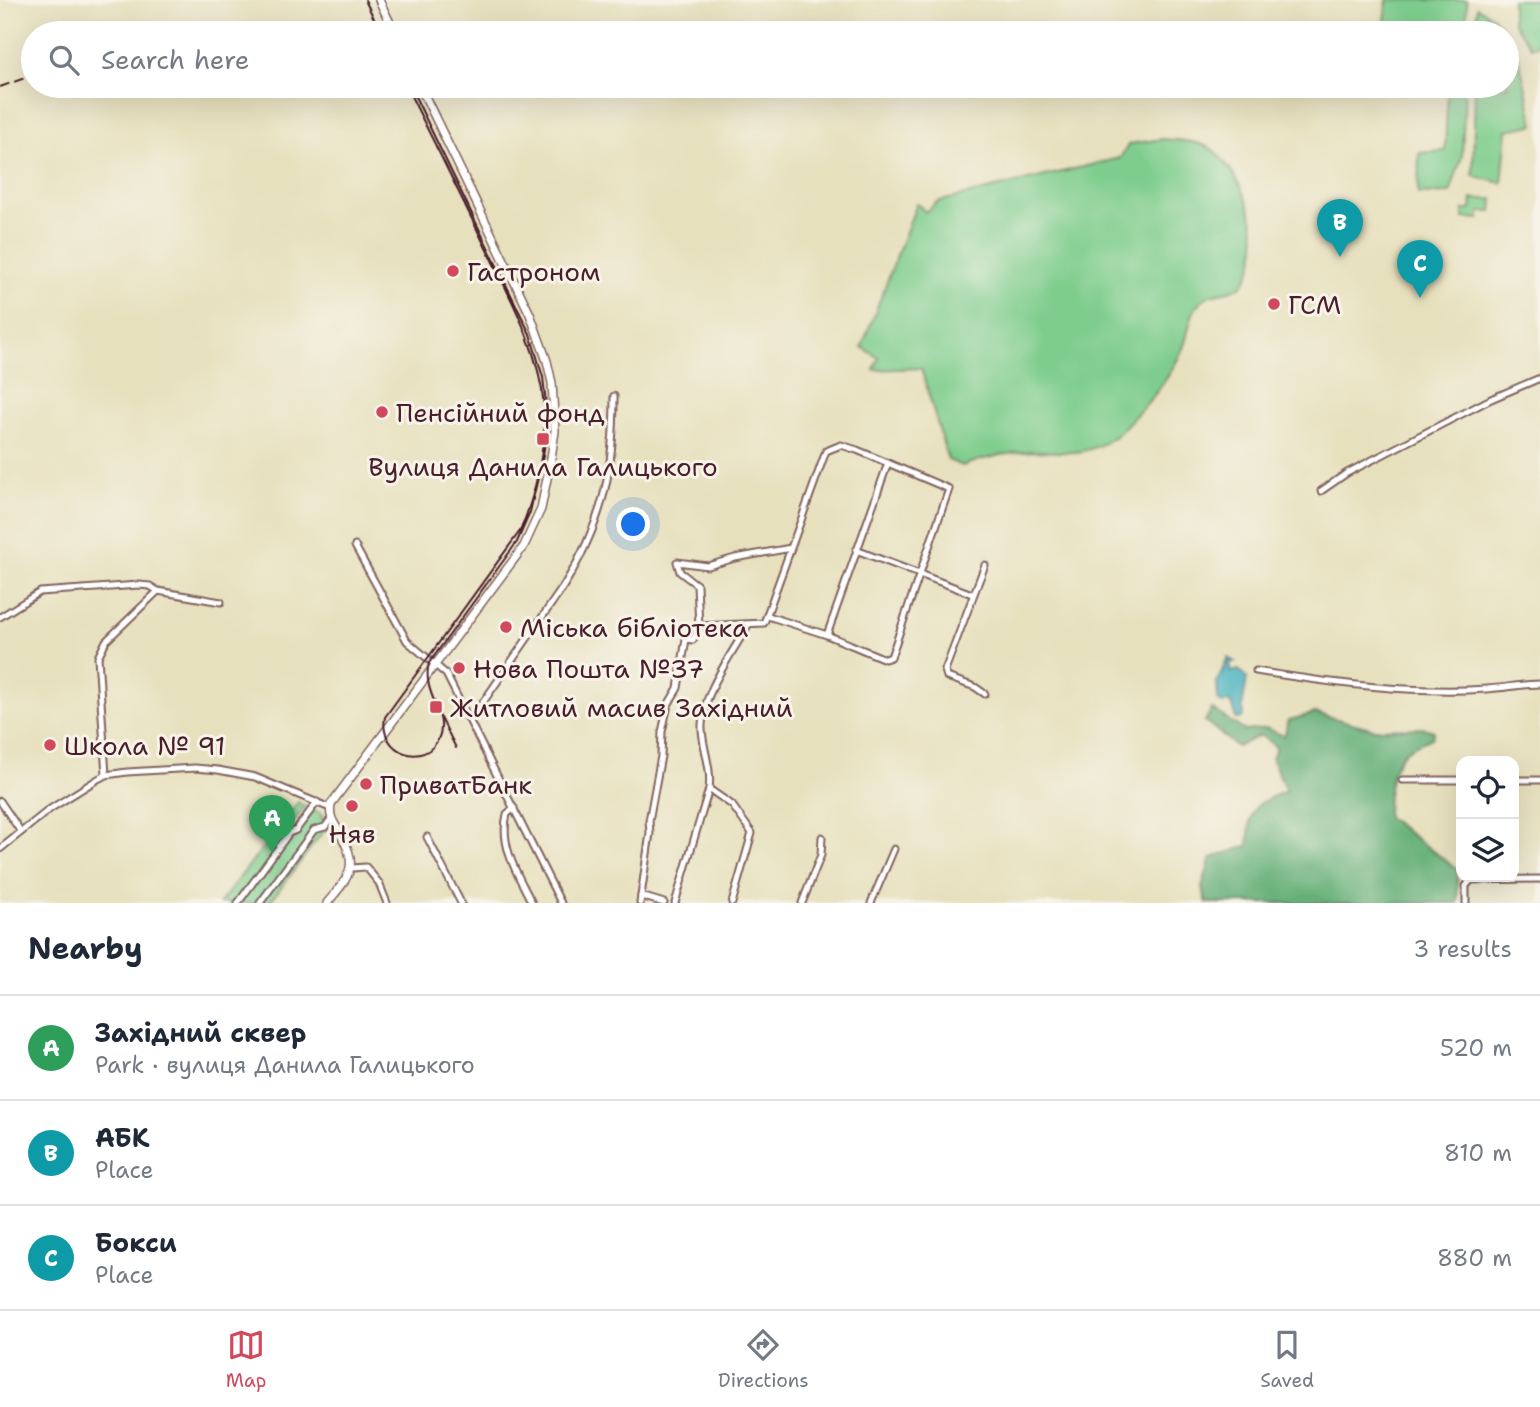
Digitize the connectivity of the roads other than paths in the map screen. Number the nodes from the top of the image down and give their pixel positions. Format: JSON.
{"nodes":[{"id":1,"x":379,"y":0,"type":"edge"},
{"id":2,"x":389,"y":21,"type":"edge"},
{"id":3,"x":426,"y":98,"type":"edge"},
{"id":4,"x":1540,"y":378,"type":"edge"},
{"id":5,"x":614,"y":396,"type":"dead end"},
{"id":6,"x":888,"y":463,"type":"junction"},
{"id":7,"x":1321,"y":491,"type":"dead end"},
{"id":8,"x":355,"y":546,"type":"dead end"},
{"id":9,"x":791,"y":548,"type":"junction"},
{"id":10,"x":856,"y":550,"type":"junction"},
{"id":11,"x":985,"y":565,"type":"dead end"},
{"id":12,"x":918,"y":574,"type":"junction"},
{"id":13,"x":158,"y":591,"type":"junction"},
{"id":14,"x":972,"y":594,"type":"junction"},
{"id":15,"x":221,"y":603,"type":"dead end"},
{"id":16,"x":768,"y":616,"type":"junction"},
{"id":17,"x":0,"y":617,"type":"edge"},
{"id":18,"x":748,"y":625,"type":"junction"},
{"id":19,"x":699,"y":626,"type":"junction"},
{"id":20,"x":827,"y":635,"type":"junction"},
{"id":21,"x":435,"y":665,"type":"junction"},
{"id":22,"x":1256,"y":671,"type":"dead end"},
{"id":23,"x":1540,"y":684,"type":"edge"},
{"id":24,"x":985,"y":694,"type":"dead end"},
{"id":25,"x":470,"y":721,"type":"junction"},
{"id":26,"x":106,"y":775,"type":"junction"},
{"id":27,"x":1402,"y":780,"type":"dead end"},
{"id":28,"x":1456,"y":780,"type":"edge"},
{"id":29,"x":1519,"y":780,"type":"edge"},
{"id":30,"x":1540,"y":780,"type":"edge"},
{"id":31,"x":709,"y":789,"type":"junction"},
{"id":32,"x":0,"y":801,"type":"edge"},
{"id":33,"x":317,"y":802,"type":"junction"},
{"id":34,"x":330,"y":808,"type":"junction"},
{"id":35,"x":514,"y":808,"type":"junction"},
{"id":36,"x":331,"y":819,"type":"junction"},
{"id":37,"x":21,"y":832,"type":"junction"},
{"id":38,"x":822,"y":836,"type":"dead end"},
{"id":39,"x":427,"y":837,"type":"dead end"},
{"id":40,"x":0,"y":849,"type":"edge"},
{"id":41,"x":894,"y":849,"type":"dead end"},
{"id":42,"x":352,"y":868,"type":"junction"},
{"id":43,"x":1540,"y":879,"type":"edge"},
{"id":44,"x":641,"y":900,"type":"edge"},
{"id":45,"x":238,"y":903,"type":"edge"},
{"id":46,"x":260,"y":903,"type":"edge"},
{"id":47,"x":327,"y":903,"type":"edge"},
{"id":48,"x":387,"y":903,"type":"edge"},
{"id":49,"x":461,"y":903,"type":"edge"},
{"id":50,"x":532,"y":903,"type":"edge"},
{"id":51,"x":561,"y":903,"type":"edge"},
{"id":52,"x":664,"y":903,"type":"edge"},
{"id":53,"x":674,"y":903,"type":"edge"},
{"id":54,"x":732,"y":903,"type":"edge"},
{"id":55,"x":802,"y":903,"type":"edge"},
{"id":56,"x":871,"y":903,"type":"edge"},
{"id":57,"x":1466,"y":903,"type":"edge"}],
"edges":[{"from":1,"to":2,"type":"street"},
{"from":3,"to":21,"type":"street"},
{"from":4,"to":7,"type":"street"},
{"from":5,"to":25,"type":"street"},
{"from":6,"to":9,"type":"street"},
{"from":6,"to":10,"type":"street"},
{"from":6,"to":12,"type":"street"},
{"from":8,"to":21,"type":"street"},
{"from":9,"to":16,"type":"street"},
{"from":9,"to":19,"type":"street"},
{"from":10,"to":12,"type":"street"},
{"from":10,"to":20,"type":"street"},
{"from":11,"to":14,"type":"street"},
{"from":12,"to":14,"type":"street"},
{"from":12,"to":20,"type":"street"},
{"from":13,"to":15,"type":"street"},
{"from":13,"to":17,"type":"street"},
{"from":13,"to":26,"type":"street"},
{"from":14,"to":24,"type":"street"},
{"from":16,"to":18,"type":"street"},
{"from":16,"to":20,"type":"street"},
{"from":18,"to":19,"type":"street"},
{"from":18,"to":31,"type":"street"},
{"from":19,"to":44,"type":"street"},
{"from":21,"to":25,"type":"street"},
{"from":21,"to":34,"type":"street"},
{"from":22,"to":23,"type":"street"},
{"from":25,"to":35,"type":"street"},
{"from":26,"to":33,"type":"street"},
{"from":26,"to":37,"type":"street"},
{"from":27,"to":28,"type":"street"},
{"from":29,"to":30,"type":"street"},
{"from":31,"to":53,"type":"street"},
{"from":31,"to":54,"type":"street"},
{"from":32,"to":37,"type":"street"},
{"from":33,"to":34,"type":"street"},
{"from":33,"to":45,"type":"street"},
{"from":34,"to":36,"type":"street"},
{"from":35,"to":50,"type":"street"},
{"from":35,"to":51,"type":"street"},
{"from":36,"to":42,"type":"street"},
{"from":36,"to":46,"type":"street"},
{"from":37,"to":40,"type":"street"},
{"from":38,"to":55,"type":"street"},
{"from":39,"to":49,"type":"street"},
{"from":41,"to":56,"type":"street"},
{"from":42,"to":47,"type":"street"},
{"from":42,"to":48,"type":"street"},
{"from":43,"to":57,"type":"street"},
{"from":44,"to":52,"type":"street"}]}
